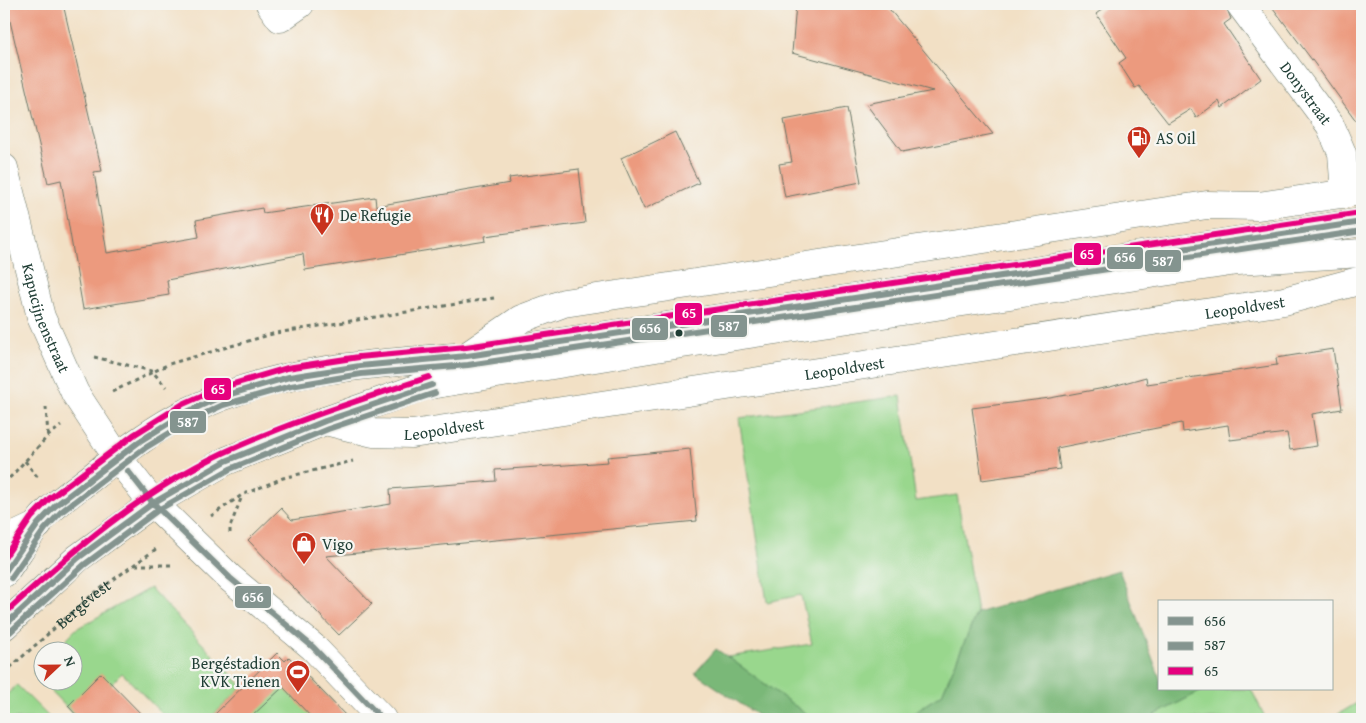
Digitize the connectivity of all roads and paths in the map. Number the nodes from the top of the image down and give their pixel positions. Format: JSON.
{"nodes":[{"id":1,"x":270,"y":4,"type":"edge"},
{"id":2,"x":300,"y":4,"type":"edge"},
{"id":3,"x":1240,"y":4,"type":"edge"},
{"id":4,"x":4,"y":168,"type":"edge"},
{"id":5,"x":1354,"y":192,"type":"edge"},
{"id":6,"x":1362,"y":222,"type":"edge"},
{"id":7,"x":1362,"y":253,"type":"edge"},
{"id":8,"x":1362,"y":280,"type":"edge"},
{"id":9,"x":90,"y":354,"type":"dead end"},
{"id":10,"x":467,"y":356,"type":"junction"},
{"id":11,"x":169,"y":392,"type":"dead end"},
{"id":12,"x":325,"y":421,"type":"junction"},
{"id":13,"x":117,"y":457,"type":"junction"},
{"id":14,"x":25,"y":461,"type":"dead end"},
{"id":15,"x":4,"y":484,"type":"edge"},
{"id":16,"x":153,"y":503,"type":"junction"},
{"id":17,"x":38,"y":525,"type":"junction"},
{"id":18,"x":4,"y":541,"type":"edge"},
{"id":19,"x":4,"y":573,"type":"edge"},
{"id":20,"x":117,"y":576,"type":"dead end"},
{"id":21,"x":4,"y":626,"type":"edge"},
{"id":22,"x":4,"y":673,"type":"edge"},
{"id":23,"x":382,"y":719,"type":"edge"}],
"edges":[{"from":1,"to":2,"type":"street"},
{"from":3,"to":5,"type":"street","name":"Donystraat"},
{"from":4,"to":13,"type":"street","name":"Kapucijnenstraat"},
{"from":5,"to":10,"type":"street"},
{"from":6,"to":10,"type":"street"},
{"from":7,"to":12,"type":"street"},
{"from":8,"to":12,"type":"street","name":"Leopoldvest"},
{"from":9,"to":11,"type":"path"},
{"from":10,"to":13,"type":"street"},
{"from":12,"to":16,"type":"street"},
{"from":13,"to":16,"type":"street","name":"Kapucijnenstraat"},
{"from":13,"to":17,"type":"street"},
{"from":14,"to":15,"type":"path"},
{"from":16,"to":21,"type":"street"},
{"from":16,"to":23,"type":"street","name":"Kapucijnenstraat"},
{"from":17,"to":18,"type":"street"},
{"from":17,"to":19,"type":"street"},
{"from":20,"to":22,"type":"path","name":"Bergévest"}]}
